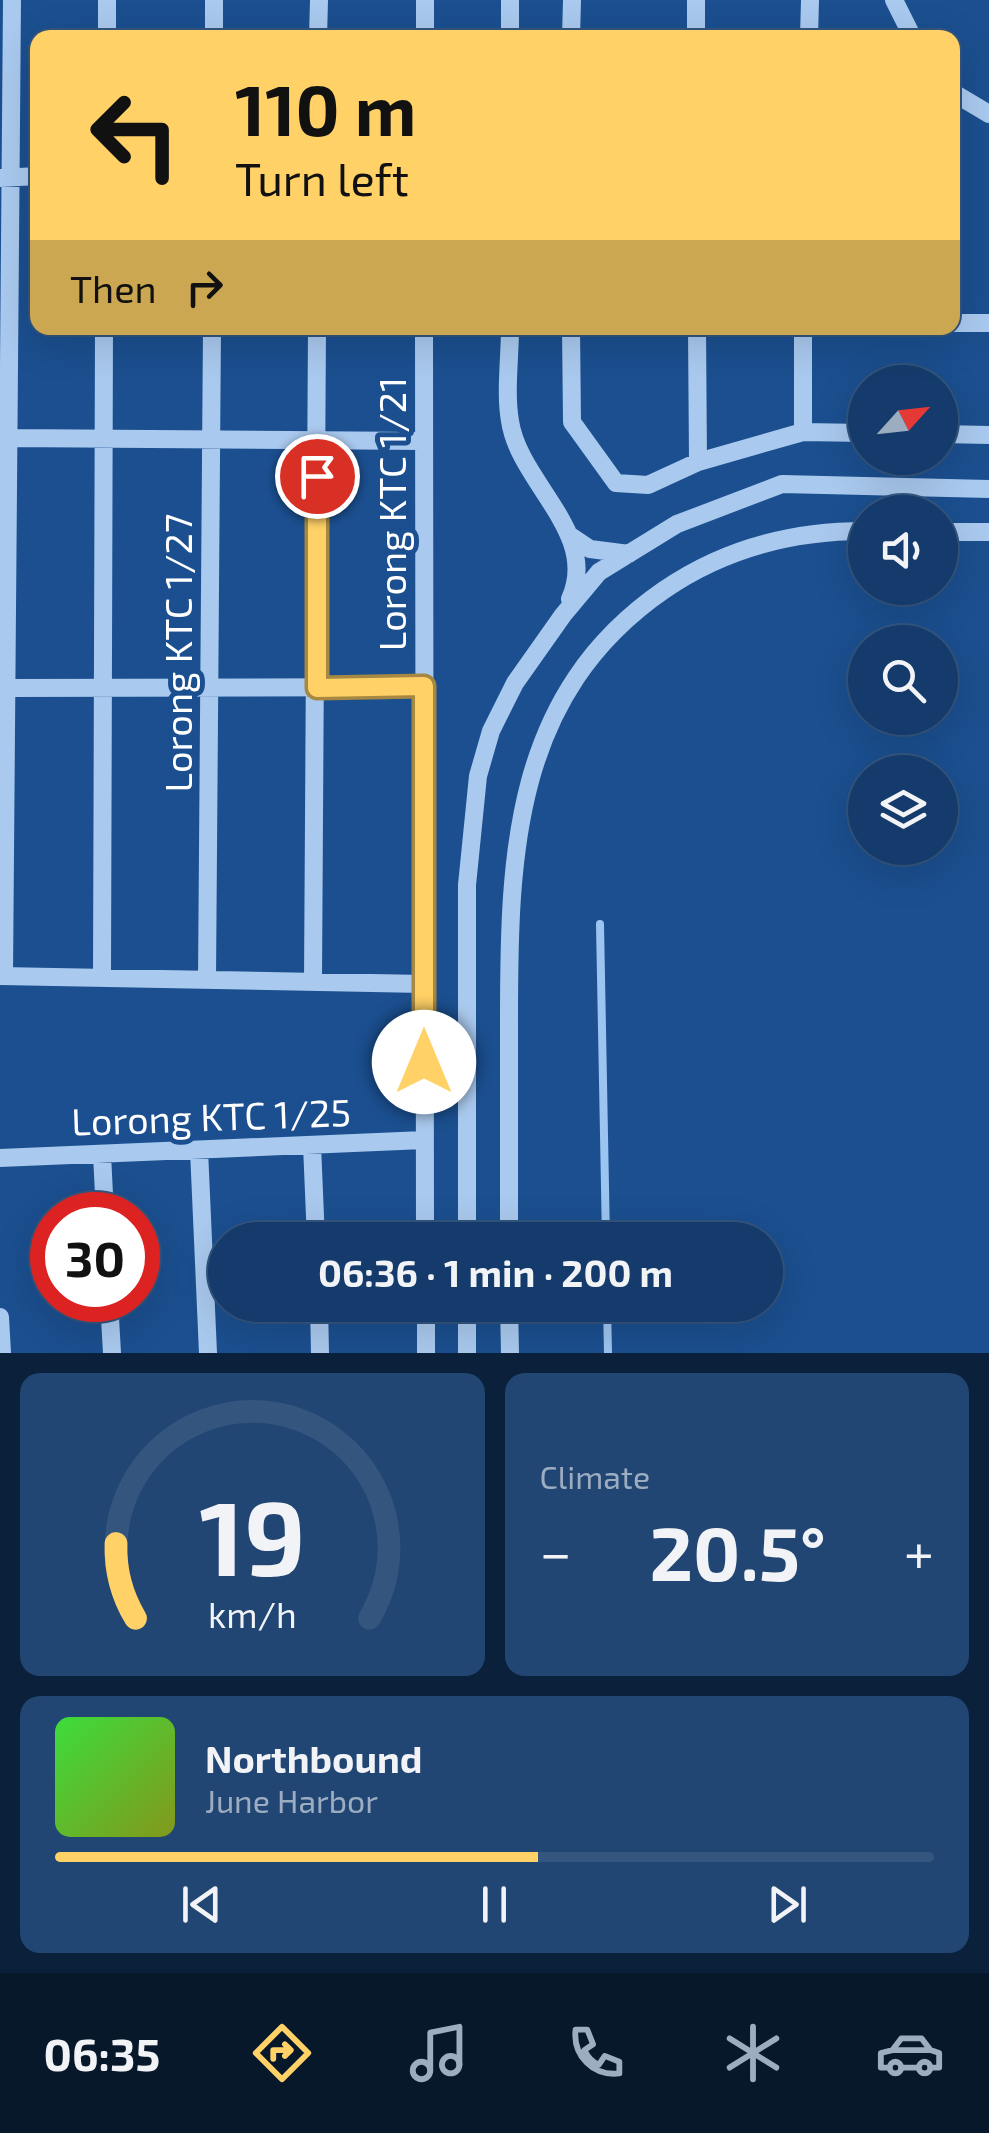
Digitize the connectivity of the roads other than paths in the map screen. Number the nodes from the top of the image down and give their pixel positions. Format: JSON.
{"nodes":[{"id":1,"x":12,"y":0,"type":"edge"},
{"id":2,"x":107,"y":0,"type":"edge"},
{"id":3,"x":214,"y":0,"type":"edge"},
{"id":4,"x":319,"y":0,"type":"edge"},
{"id":5,"x":426,"y":0,"type":"edge"},
{"id":6,"x":510,"y":0,"type":"edge"},
{"id":7,"x":572,"y":0,"type":"edge"},
{"id":8,"x":696,"y":0,"type":"edge"},
{"id":9,"x":810,"y":0,"type":"edge"},
{"id":10,"x":894,"y":0,"type":"edge"},
{"id":11,"x":106,"y":30,"type":"edge"},
{"id":12,"x":214,"y":30,"type":"edge"},
{"id":13,"x":318,"y":30,"type":"edge"},
{"id":14,"x":425,"y":30,"type":"edge"},
{"id":15,"x":510,"y":30,"type":"edge"},
{"id":16,"x":572,"y":30,"type":"edge"},
{"id":17,"x":696,"y":30,"type":"edge"},
{"id":18,"x":809,"y":30,"type":"edge"},
{"id":19,"x":909,"y":30,"type":"edge"},
{"id":20,"x":960,"y":97,"type":"edge"},
{"id":21,"x":989,"y":114,"type":"edge"},
{"id":22,"x":30,"y":176,"type":"edge"},
{"id":23,"x":5,"y":177,"type":"edge"},
{"id":24,"x":960,"y":323,"type":"edge"},
{"id":25,"x":989,"y":324,"type":"edge"},
{"id":26,"x":104,"y":335,"type":"edge"},
{"id":27,"x":212,"y":335,"type":"edge"},
{"id":28,"x":317,"y":335,"type":"edge"},
{"id":29,"x":424,"y":335,"type":"edge"},
{"id":30,"x":510,"y":335,"type":"edge"},
{"id":31,"x":572,"y":335,"type":"edge"},
{"id":32,"x":697,"y":335,"type":"edge"},
{"id":33,"x":804,"y":335,"type":"edge"},
{"id":34,"x":803,"y":432,"type":"junction"},
{"id":35,"x":848,"y":433,"type":"edge"},
{"id":36,"x":958,"y":434,"type":"edge"},
{"id":37,"x":989,"y":435,"type":"edge"},
{"id":38,"x":8,"y":438,"type":"junction"},
{"id":39,"x":104,"y":440,"type":"junction"},
{"id":40,"x":211,"y":440,"type":"junction"},
{"id":41,"x":316,"y":440,"type":"junction"},
{"id":42,"x":424,"y":441,"type":"junction"},
{"id":43,"x":698,"y":462,"type":"junction"},
{"id":44,"x":989,"y":488,"type":"edge"},
{"id":45,"x":848,"y":531,"type":"edge"},
{"id":46,"x":958,"y":532,"type":"edge"},
{"id":47,"x":989,"y":532,"type":"edge"},
{"id":48,"x":569,"y":535,"type":"junction"},
{"id":49,"x":629,"y":554,"type":"junction"},
{"id":50,"x":562,"y":615,"type":"junction"},
{"id":51,"x":424,"y":686,"type":"junction"},
{"id":52,"x":6,"y":688,"type":"junction"},
{"id":53,"x":102,"y":688,"type":"junction"},
{"id":54,"x":209,"y":688,"type":"junction"},
{"id":55,"x":317,"y":688,"type":"junction"},
{"id":56,"x":2,"y":976,"type":"edge"},
{"id":57,"x":102,"y":978,"type":"junction"},
{"id":58,"x":207,"y":980,"type":"junction"},
{"id":59,"x":314,"y":982,"type":"junction"},
{"id":60,"x":424,"y":984,"type":"junction"},
{"id":61,"x":424,"y":1140,"type":"junction"},
{"id":62,"x":312,"y":1145,"type":"junction"},
{"id":63,"x":199,"y":1150,"type":"junction"},
{"id":64,"x":102,"y":1154,"type":"junction"},
{"id":65,"x":0,"y":1158,"type":"edge"},
{"id":66,"x":104,"y":1192,"type":"edge"},
{"id":67,"x":315,"y":1222,"type":"edge"},
{"id":68,"x":425,"y":1222,"type":"edge"},
{"id":69,"x":468,"y":1222,"type":"edge"},
{"id":70,"x":509,"y":1222,"type":"edge"},
{"id":71,"x":0,"y":1317,"type":"edge"},
{"id":72,"x":110,"y":1322,"type":"edge"},
{"id":73,"x":319,"y":1322,"type":"edge"},
{"id":74,"x":426,"y":1322,"type":"edge"},
{"id":75,"x":468,"y":1322,"type":"edge"},
{"id":76,"x":510,"y":1322,"type":"edge"},
{"id":77,"x":2,"y":1353,"type":"edge"},
{"id":78,"x":112,"y":1353,"type":"edge"},
{"id":79,"x":208,"y":1353,"type":"edge"},
{"id":80,"x":320,"y":1353,"type":"edge"},
{"id":81,"x":426,"y":1353,"type":"edge"},
{"id":82,"x":467,"y":1353,"type":"edge"},
{"id":83,"x":510,"y":1353,"type":"edge"}],
"edges":[{"from":1,"to":23,"type":"street"},
{"from":2,"to":11,"type":"street"},
{"from":3,"to":12,"type":"street"},
{"from":4,"to":13,"type":"street"},
{"from":5,"to":14,"type":"street"},
{"from":6,"to":15,"type":"street"},
{"from":7,"to":16,"type":"street"},
{"from":8,"to":17,"type":"street"},
{"from":9,"to":18,"type":"street"},
{"from":10,"to":19,"type":"street"},
{"from":20,"to":21,"type":"street"},
{"from":22,"to":23,"type":"street"},
{"from":23,"to":38,"type":"street"},
{"from":24,"to":25,"type":"street"},
{"from":26,"to":39,"type":"street"},
{"from":27,"to":40,"type":"street","name":"Lorong KTC 1/27"},
{"from":28,"to":41,"type":"street"},
{"from":29,"to":42,"type":"street","name":"Lorong KTC 1/21"},
{"from":30,"to":48,"type":"street"},
{"from":31,"to":43,"type":"street"},
{"from":32,"to":43,"type":"street"},
{"from":33,"to":34,"type":"street"},
{"from":34,"to":35,"type":"street"},
{"from":34,"to":43,"type":"street"},
{"from":36,"to":37,"type":"street"},
{"from":38,"to":39,"type":"street"},
{"from":38,"to":52,"type":"street"},
{"from":39,"to":40,"type":"street"},
{"from":39,"to":53,"type":"street"},
{"from":40,"to":41,"type":"street"},
{"from":40,"to":54,"type":"street","name":"Lorong KTC 1/27"},
{"from":41,"to":42,"type":"street"},
{"from":41,"to":55,"type":"street"},
{"from":42,"to":51,"type":"street","name":"Lorong KTC 1/21"},
{"from":44,"to":49,"type":"street"},
{"from":45,"to":70,"type":"street"},
{"from":46,"to":47,"type":"street"},
{"from":48,"to":49,"type":"street"},
{"from":48,"to":50,"type":"street"},
{"from":49,"to":50,"type":"street"},
{"from":50,"to":69,"type":"street"},
{"from":51,"to":55,"type":"street"},
{"from":51,"to":60,"type":"street","name":"Lorong KTC 1/21"},
{"from":52,"to":53,"type":"street"},
{"from":52,"to":56,"type":"street"},
{"from":53,"to":54,"type":"street"},
{"from":53,"to":57,"type":"street"},
{"from":54,"to":55,"type":"street"},
{"from":54,"to":58,"type":"street","name":"Lorong KTC 1/27"},
{"from":55,"to":59,"type":"street"},
{"from":56,"to":57,"type":"street"},
{"from":57,"to":58,"type":"street"},
{"from":58,"to":59,"type":"street"},
{"from":59,"to":60,"type":"street"},
{"from":60,"to":61,"type":"street","name":"Lorong KTC 1/21"},
{"from":61,"to":62,"type":"street","name":"Lorong KTC 1/25"},
{"from":61,"to":68,"type":"street","name":"Lorong KTC 1/21"},
{"from":62,"to":63,"type":"street","name":"Lorong KTC 1/25"},
{"from":62,"to":67,"type":"street"},
{"from":63,"to":64,"type":"street","name":"Lorong KTC 1/25"},
{"from":63,"to":79,"type":"street"},
{"from":64,"to":65,"type":"street","name":"Lorong KTC 1/25"},
{"from":64,"to":66,"type":"street"},
{"from":71,"to":77,"type":"street"},
{"from":72,"to":78,"type":"street"},
{"from":73,"to":80,"type":"street"},
{"from":74,"to":81,"type":"street"},
{"from":75,"to":82,"type":"street"},
{"from":76,"to":83,"type":"street"}]}
